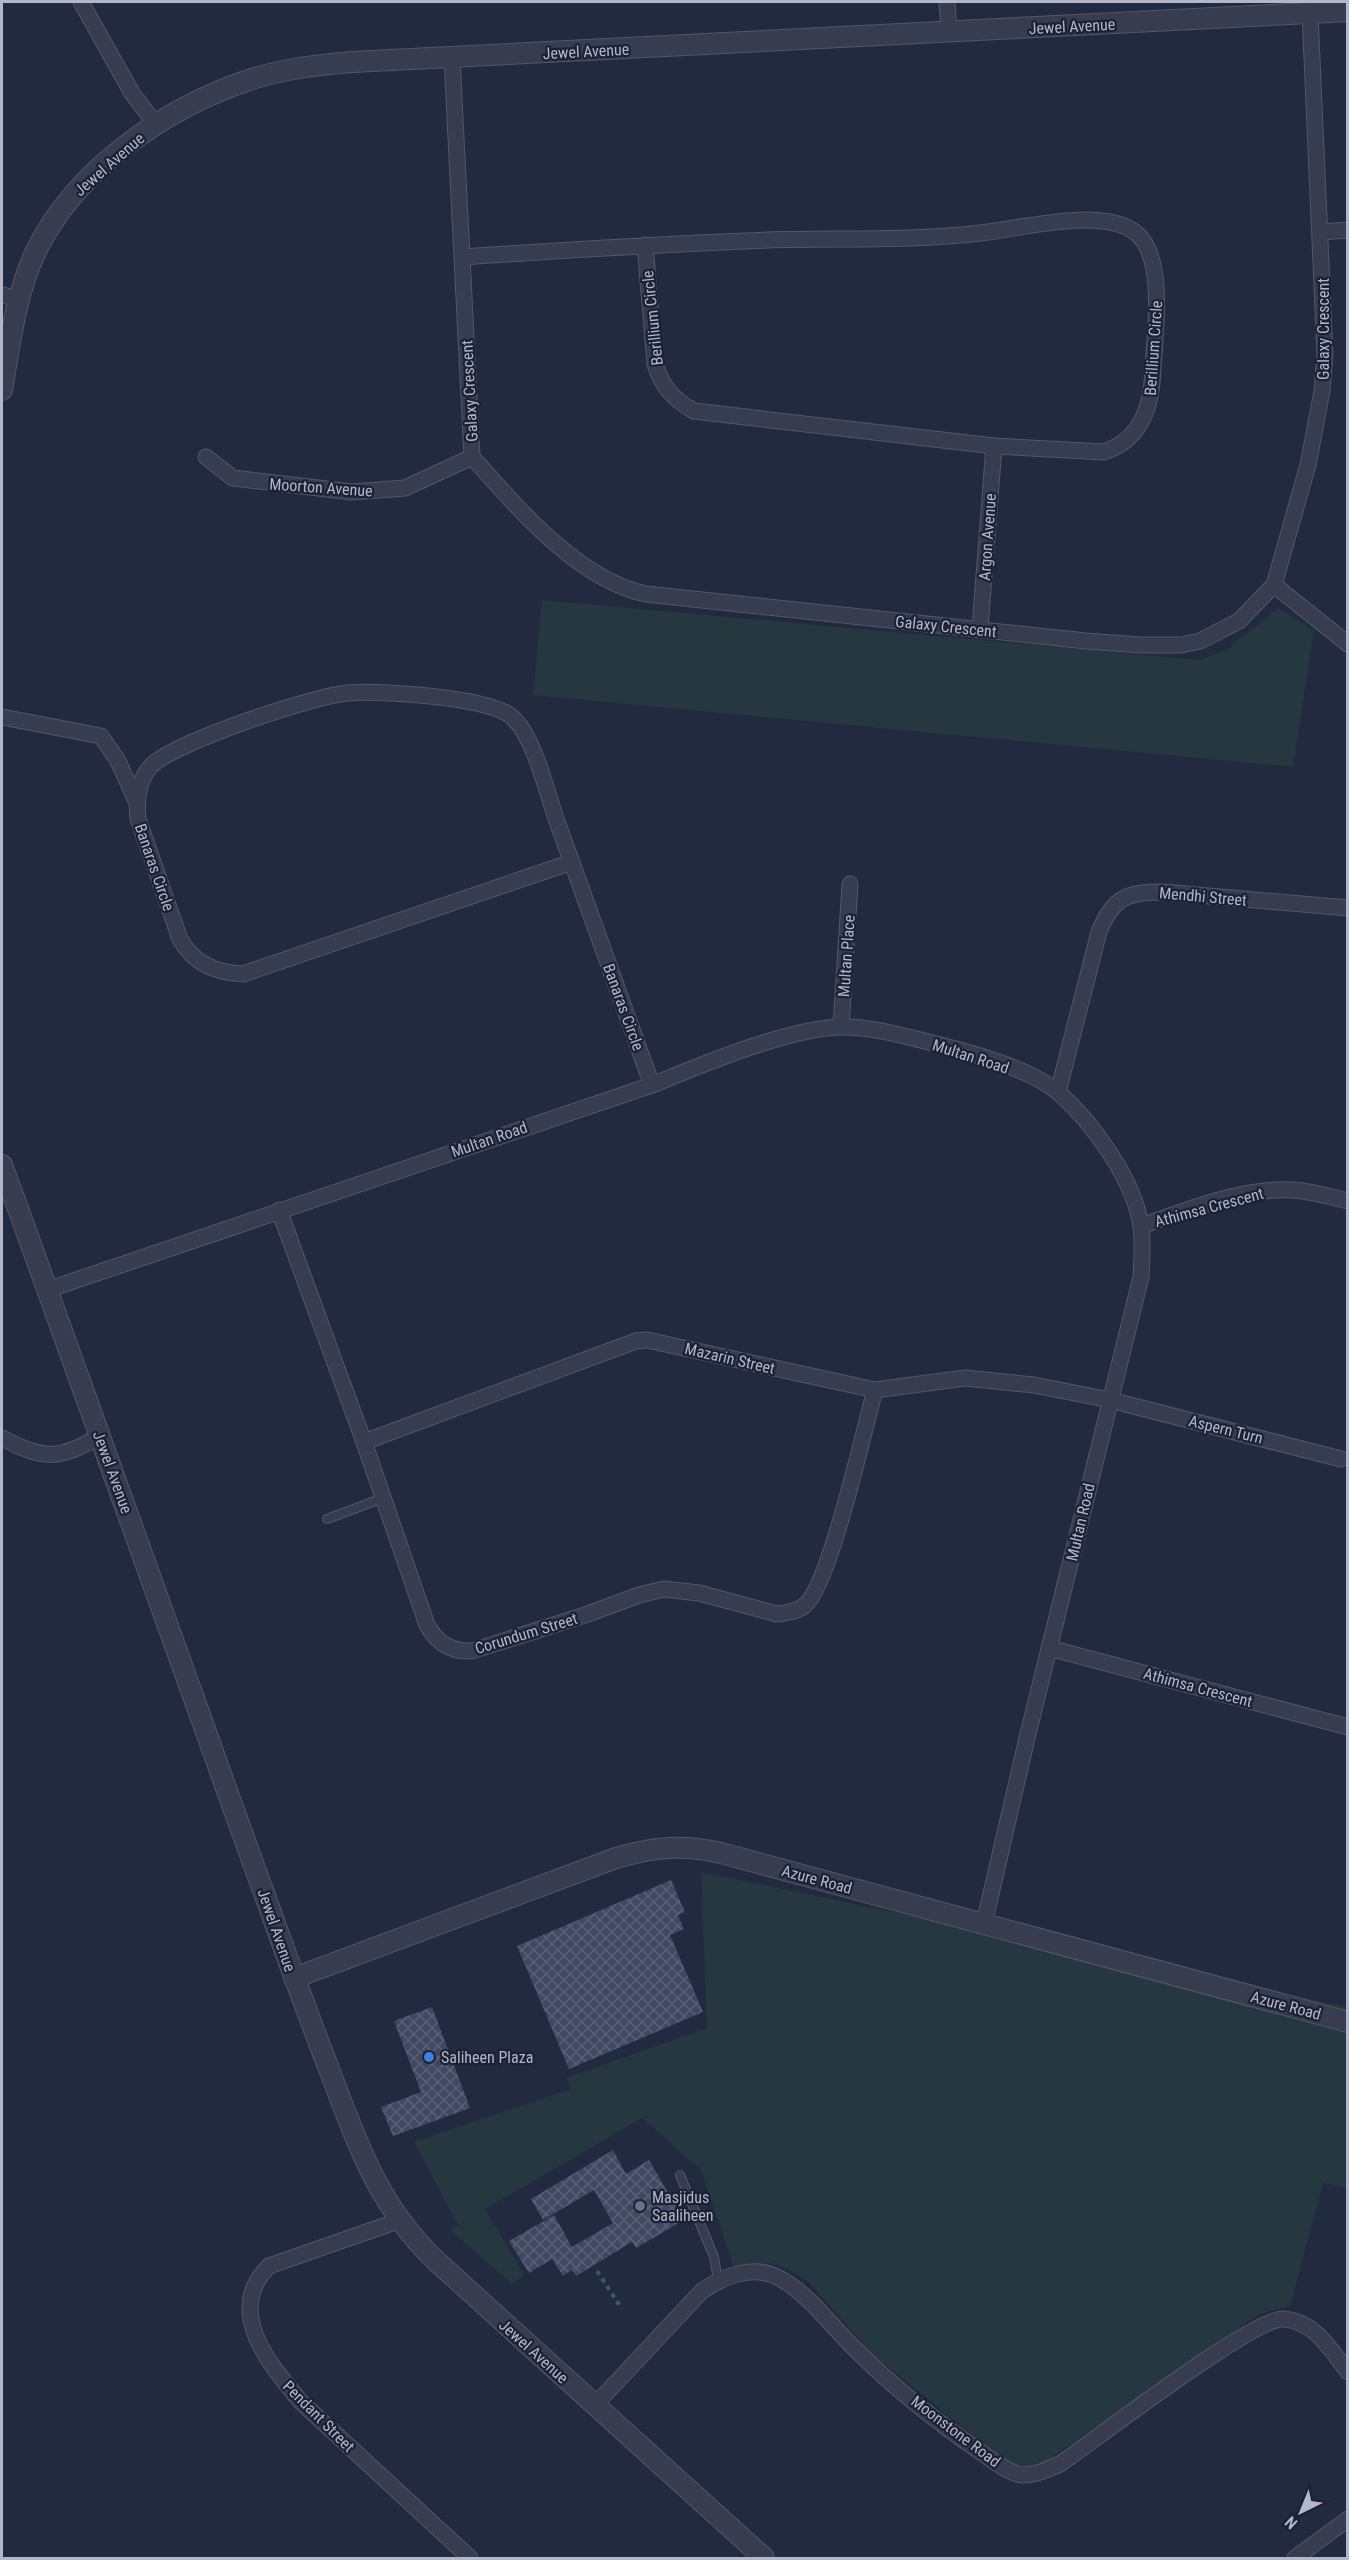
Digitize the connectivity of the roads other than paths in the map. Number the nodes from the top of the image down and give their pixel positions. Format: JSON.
{"nodes":[{"id":1,"x":81,"y":2,"type":"edge"},
{"id":2,"x":947,"y":2,"type":"edge"},
{"id":3,"x":1347,"y":11,"type":"edge"},
{"id":4,"x":1310,"y":13,"type":"junction"},
{"id":5,"x":949,"y":32,"type":"junction"},
{"id":6,"x":452,"y":57,"type":"junction"},
{"id":7,"x":156,"y":125,"type":"junction"},
{"id":8,"x":1347,"y":230,"type":"edge"},
{"id":9,"x":1321,"y":232,"type":"junction"},
{"id":10,"x":645,"y":245,"type":"junction"},
{"id":11,"x":463,"y":258,"type":"junction"},
{"id":12,"x":10,"y":297,"type":"edge"},
{"id":13,"x":2,"y":390,"type":"edge"},
{"id":14,"x":994,"y":446,"type":"junction"},
{"id":15,"x":206,"y":457,"type":"dead end"},
{"id":16,"x":472,"y":457,"type":"junction"},
{"id":17,"x":1274,"y":585,"type":"junction"},
{"id":18,"x":980,"y":628,"type":"junction"},
{"id":19,"x":1347,"y":644,"type":"edge"},
{"id":20,"x":2,"y":717,"type":"edge"},
{"id":21,"x":136,"y":803,"type":"junction"},
{"id":22,"x":572,"y":862,"type":"junction"},
{"id":23,"x":850,"y":884,"type":"dead end"},
{"id":24,"x":1347,"y":908,"type":"edge"},
{"id":25,"x":841,"y":1027,"type":"junction"},
{"id":26,"x":652,"y":1084,"type":"junction"},
{"id":27,"x":1058,"y":1092,"type":"junction"},
{"id":28,"x":2,"y":1165,"type":"edge"},
{"id":29,"x":1347,"y":1201,"type":"edge"},
{"id":30,"x":279,"y":1210,"type":"junction"},
{"id":31,"x":1141,"y":1226,"type":"junction"},
{"id":32,"x":47,"y":1290,"type":"junction"},
{"id":33,"x":875,"y":1390,"type":"junction"},
{"id":34,"x":1110,"y":1400,"type":"junction"},
{"id":35,"x":100,"y":1436,"type":"junction"},
{"id":36,"x":2,"y":1438,"type":"edge"},
{"id":37,"x":364,"y":1442,"type":"junction"},
{"id":38,"x":1341,"y":1459,"type":"dead end"},
{"id":39,"x":383,"y":1498,"type":"junction"},
{"id":40,"x":327,"y":1520,"type":"dead end"},
{"id":41,"x":1049,"y":1648,"type":"junction"},
{"id":42,"x":1347,"y":1727,"type":"edge"},
{"id":43,"x":984,"y":1924,"type":"junction"},
{"id":44,"x":294,"y":1978,"type":"junction"},
{"id":45,"x":1347,"y":2022,"type":"edge"},
{"id":46,"x":680,"y":2175,"type":"dead end"},
{"id":47,"x":398,"y":2221,"type":"junction"},
{"id":48,"x":718,"y":2280,"type":"junction"},
{"id":49,"x":1347,"y":2372,"type":"edge"},
{"id":50,"x":595,"y":2405,"type":"junction"},
{"id":51,"x":1347,"y":2519,"type":"edge"},
{"id":52,"x":470,"y":2559,"type":"edge"},
{"id":53,"x":764,"y":2559,"type":"edge"},
{"id":54,"x":1295,"y":2559,"type":"edge"}],
"edges":[{"from":1,"to":7,"type":"street"},
{"from":2,"to":5,"type":"street"},
{"from":3,"to":4,"type":"street","name":"Jewel Avenue"},
{"from":4,"to":5,"type":"street","name":"Jewel Avenue"},
{"from":4,"to":9,"type":"street","name":"Galaxy Crescent"},
{"from":5,"to":6,"type":"street","name":"Jewel Avenue"},
{"from":6,"to":7,"type":"street","name":"Jewel Avenue"},
{"from":6,"to":11,"type":"street","name":"Galaxy Crescent"},
{"from":7,"to":12,"type":"street","name":"Jewel Avenue"},
{"from":8,"to":9,"type":"street"},
{"from":9,"to":17,"type":"street","name":"Galaxy Crescent"},
{"from":10,"to":11,"type":"street","name":"Berillium Circle"},
{"from":10,"to":14,"type":"street","name":"Berillium Circle"},
{"from":10,"to":14,"type":"street","name":"Berillium Circle"},
{"from":11,"to":16,"type":"street","name":"Galaxy Crescent"},
{"from":12,"to":13,"type":"street","name":"Jewel Avenue"},
{"from":14,"to":18,"type":"street","name":"Argon Avenue"},
{"from":15,"to":16,"type":"street","name":"Moorton Avenue"},
{"from":16,"to":18,"type":"street","name":"Galaxy Crescent"},
{"from":17,"to":18,"type":"street","name":"Galaxy Crescent"},
{"from":17,"to":19,"type":"street"},
{"from":20,"to":21,"type":"street"},
{"from":21,"to":22,"type":"street","name":"Banaras Circle"},
{"from":21,"to":22,"type":"street","name":"Banaras Circle"},
{"from":22,"to":26,"type":"street","name":"Banaras Circle"},
{"from":23,"to":25,"type":"street","name":"Multan Place"},
{"from":24,"to":27,"type":"street","name":"Mendhi Street"},
{"from":25,"to":26,"type":"street","name":"Multan Road"},
{"from":25,"to":27,"type":"street","name":"Multan Road"},
{"from":26,"to":30,"type":"street","name":"Multan Road"},
{"from":27,"to":31,"type":"street","name":"Multan Road"},
{"from":28,"to":32,"type":"street","name":"Jewel Avenue"},
{"from":29,"to":31,"type":"street","name":"Athimsa Crescent"},
{"from":30,"to":32,"type":"street","name":"Multan Road"},
{"from":30,"to":37,"type":"street","name":"Corundum Street"},
{"from":31,"to":34,"type":"street","name":"Multan Road"},
{"from":32,"to":35,"type":"street","name":"Jewel Avenue"},
{"from":33,"to":34,"type":"street","name":"Mazarin Street"},
{"from":33,"to":37,"type":"street","name":"Mazarin Street"},
{"from":33,"to":39,"type":"street","name":"Corundum Street"},
{"from":34,"to":38,"type":"street","name":"Aspern Turn"},
{"from":34,"to":41,"type":"street","name":"Multan Road"},
{"from":35,"to":36,"type":"street"},
{"from":35,"to":44,"type":"street","name":"Jewel Avenue"},
{"from":37,"to":39,"type":"street","name":"Corundum Street"},
{"from":39,"to":40,"type":"lane"},
{"from":41,"to":42,"type":"street","name":"Athimsa Crescent"},
{"from":41,"to":43,"type":"street","name":"Multan Road"},
{"from":43,"to":44,"type":"street","name":"Azure Road"},
{"from":43,"to":45,"type":"street","name":"Azure Road"},
{"from":44,"to":47,"type":"street","name":"Jewel Avenue"},
{"from":46,"to":48,"type":"lane"},
{"from":47,"to":50,"type":"street","name":"Jewel Avenue"},
{"from":47,"to":52,"type":"street","name":"Pendant Street"},
{"from":48,"to":49,"type":"street","name":"Moonstone Road"},
{"from":48,"to":50,"type":"street","name":"Moonstone Road"},
{"from":50,"to":53,"type":"street","name":"Jewel Avenue"},
{"from":51,"to":54,"type":"street"}]}
